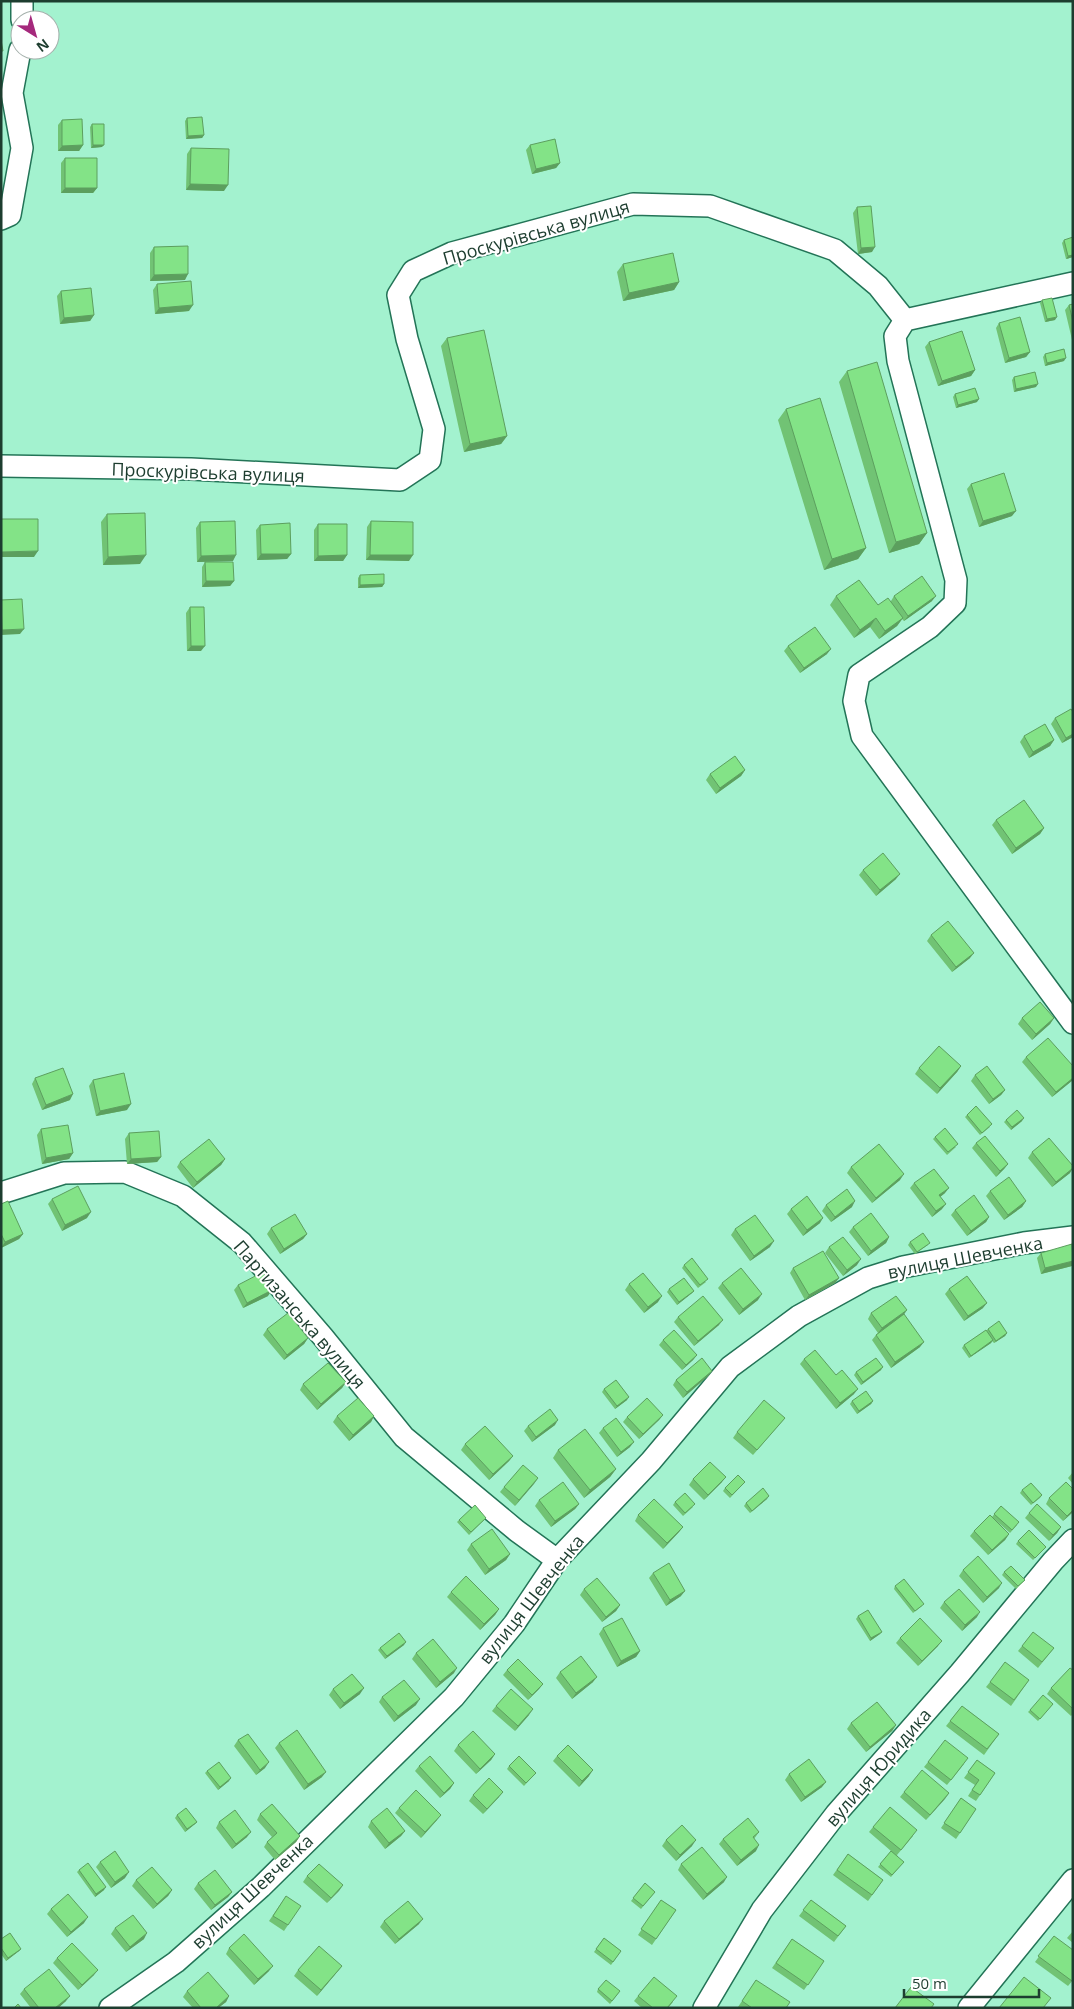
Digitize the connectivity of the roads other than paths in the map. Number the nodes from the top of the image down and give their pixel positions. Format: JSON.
{"nodes":[{"id":1,"x":18,"y":60,"type":"edge"},
{"id":2,"x":1,"y":219,"type":"edge"},
{"id":3,"x":1073,"y":283,"type":"edge"},
{"id":4,"x":905,"y":320,"type":"junction"},
{"id":5,"x":1,"y":466,"type":"edge"},
{"id":6,"x":1073,"y":1023,"type":"edge"},
{"id":7,"x":1,"y":1193,"type":"edge"},
{"id":8,"x":1073,"y":1237,"type":"edge"},
{"id":9,"x":1073,"y":1540,"type":"edge"},
{"id":10,"x":557,"y":1560,"type":"junction"},
{"id":11,"x":1073,"y":1880,"type":"edge"},
{"id":12,"x":110,"y":2008,"type":"edge"},
{"id":13,"x":704,"y":2008,"type":"edge"},
{"id":14,"x":969,"y":2008,"type":"edge"}],
"edges":[{"from":1,"to":2,"type":"street"},
{"from":3,"to":4,"type":"street"},
{"from":4,"to":5,"type":"street","name":"Проскурівська вулиця"},
{"from":4,"to":6,"type":"street"},
{"from":7,"to":10,"type":"street","name":"Партизанська вулиця"},
{"from":8,"to":10,"type":"street","name":"вулиця Шевченка"},
{"from":9,"to":13,"type":"street","name":"вулиця Юридика"},
{"from":10,"to":12,"type":"street","name":"вулиця Шевченка"},
{"from":11,"to":14,"type":"street"}]}
